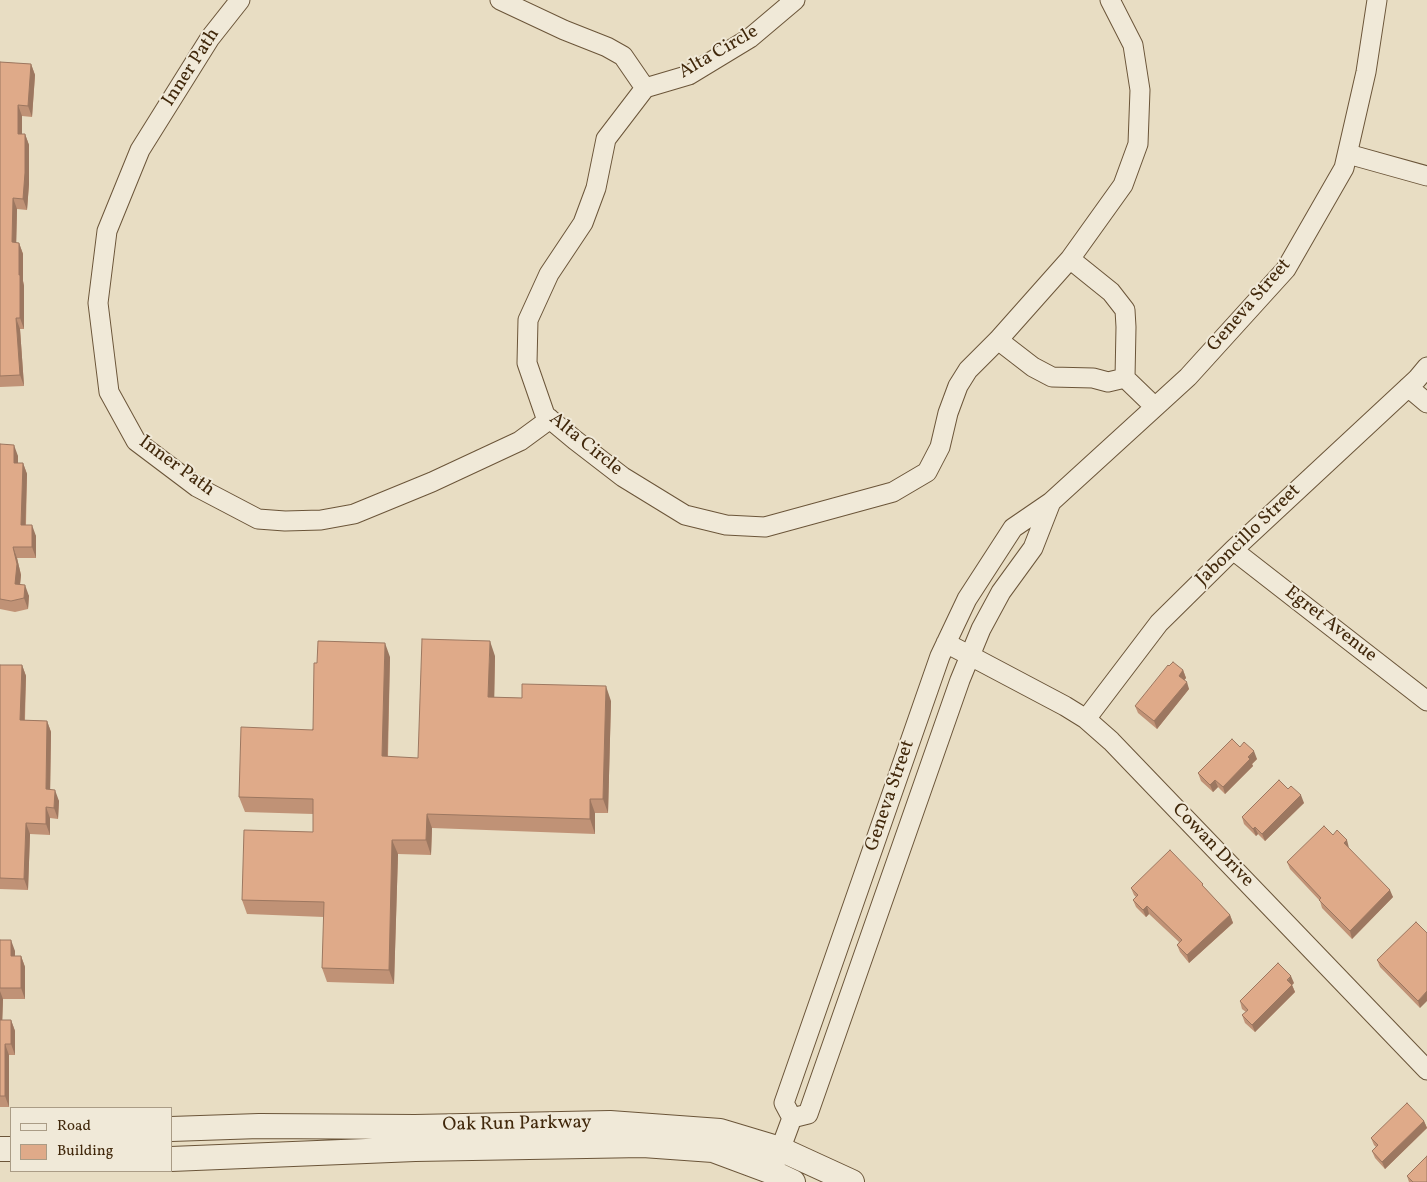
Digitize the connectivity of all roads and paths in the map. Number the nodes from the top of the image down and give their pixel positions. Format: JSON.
{"nodes":[{"id":1,"x":240,"y":0,"type":"edge"},
{"id":2,"x":500,"y":0,"type":"edge"},
{"id":3,"x":795,"y":0,"type":"edge"},
{"id":4,"x":1110,"y":0,"type":"edge"},
{"id":5,"x":1377,"y":0,"type":"edge"},
{"id":6,"x":645,"y":88,"type":"junction"},
{"id":7,"x":1348,"y":154,"type":"junction"},
{"id":8,"x":1427,"y":176,"type":"edge"},
{"id":9,"x":1070,"y":259,"type":"junction"},
{"id":10,"x":998,"y":340,"type":"junction"},
{"id":11,"x":1427,"y":367,"type":"edge"},
{"id":12,"x":1125,"y":378,"type":"junction"},
{"id":13,"x":1408,"y":387,"type":"junction"},
{"id":14,"x":1427,"y":403,"type":"edge"},
{"id":15,"x":1155,"y":407,"type":"junction"},
{"id":16,"x":550,"y":419,"type":"junction"},
{"id":17,"x":1051,"y":502,"type":"junction"},
{"id":18,"x":1233,"y":550,"type":"junction"},
{"id":19,"x":946,"y":643,"type":"junction"},
{"id":20,"x":970,"y":656,"type":"junction"},
{"id":21,"x":1427,"y":701,"type":"edge"},
{"id":22,"x":1086,"y":719,"type":"junction"},
{"id":23,"x":1427,"y":1070,"type":"edge"},
{"id":24,"x":792,"y":1118,"type":"junction"},
{"id":25,"x":172,"y":1129,"type":"edge"},
{"id":26,"x":415,"y":1138,"type":"junction"},
{"id":27,"x":780,"y":1149,"type":"junction"},
{"id":28,"x":172,"y":1159,"type":"edge"},
{"id":29,"x":770,"y":1177,"type":"edge"},
{"id":30,"x":793,"y":1182,"type":"edge"},
{"id":31,"x":852,"y":1182,"type":"edge"}],
"edges":[{"from":1,"to":16,"type":"street","name":"Inner Path"},
{"from":2,"to":6,"type":"street"},
{"from":3,"to":6,"type":"street","name":"Alta Circle"},
{"from":4,"to":9,"type":"street","name":"Alta Circle"},
{"from":5,"to":7,"type":"street","name":"Geneva Street"},
{"from":6,"to":16,"type":"street","name":"Alta Circle"},
{"from":7,"to":8,"type":"street"},
{"from":7,"to":15,"type":"street","name":"Geneva Street"},
{"from":9,"to":10,"type":"street","name":"Alta Circle"},
{"from":9,"to":12,"type":"street"},
{"from":10,"to":12,"type":"street"},
{"from":10,"to":16,"type":"street","name":"Alta Circle"},
{"from":11,"to":13,"type":"street","name":"Jaboncillo Street"},
{"from":12,"to":15,"type":"street"},
{"from":13,"to":14,"type":"street"},
{"from":13,"to":18,"type":"street","name":"Jaboncillo Street"},
{"from":15,"to":17,"type":"street","name":"Geneva Street"},
{"from":17,"to":19,"type":"street","name":"Geneva Street"},
{"from":17,"to":20,"type":"street","name":"Geneva Street"},
{"from":18,"to":21,"type":"street","name":"Egret Avenue"},
{"from":18,"to":22,"type":"street","name":"Jaboncillo Street"},
{"from":19,"to":20,"type":"street","name":"Cowan Drive"},
{"from":19,"to":24,"type":"street","name":"Geneva Street"},
{"from":20,"to":22,"type":"street","name":"Cowan Drive"},
{"from":20,"to":24,"type":"street","name":"Geneva Street"},
{"from":22,"to":23,"type":"street","name":"Cowan Drive"},
{"from":24,"to":27,"type":"street"},
{"from":25,"to":26,"type":"street","name":"Oak Run Parkway"},
{"from":26,"to":27,"type":"street","name":"Oak Run Parkway"},
{"from":26,"to":28,"type":"street","name":"Oak Run Parkway"},
{"from":26,"to":29,"type":"street","name":"Oak Run Parkway"},
{"from":27,"to":29,"type":"street"},
{"from":27,"to":31,"type":"street","name":"Oak Run Parkway"},
{"from":29,"to":30,"type":"street","name":"Oak Run Parkway"}]}
